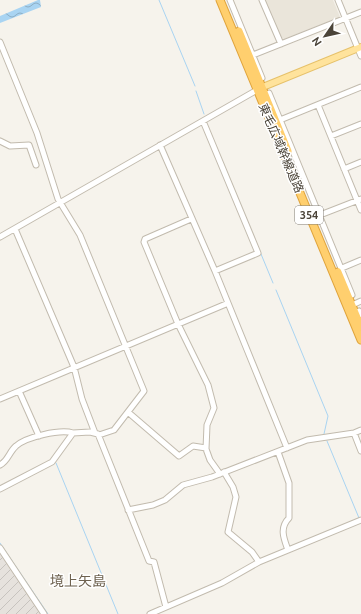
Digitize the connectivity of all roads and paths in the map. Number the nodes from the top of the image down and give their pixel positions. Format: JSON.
{"nodes":[{"id":1,"x":220,"y":0,"type":"edge"},
{"id":2,"x":225,"y":0,"type":"edge"},
{"id":3,"x":230,"y":0,"type":"edge"},
{"id":4,"x":262,"y":0,"type":"edge"},
{"id":5,"x":338,"y":0,"type":"edge"},
{"id":6,"x":235,"y":10,"type":"junction"},
{"id":7,"x":361,"y":12,"type":"edge"},
{"id":8,"x":345,"y":18,"type":"junction"},
{"id":9,"x":234,"y":20,"type":"junction"},
{"id":10,"x":0,"y":42,"type":"edge"},
{"id":11,"x":281,"y":44,"type":"junction"},
{"id":12,"x":359,"y":47,"type":"edge"},
{"id":13,"x":253,"y":55,"type":"junction"},
{"id":14,"x":361,"y":56,"type":"edge"},
{"id":15,"x":262,"y":78,"type":"dead end"},
{"id":16,"x":361,"y":87,"type":"edge"},
{"id":17,"x":260,"y":89,"type":"junction"},
{"id":18,"x":269,"y":93,"type":"dead end"},
{"id":19,"x":318,"y":105,"type":"junction"},
{"id":20,"x":280,"y":120,"type":"junction"},
{"id":21,"x":203,"y":121,"type":"junction"},
{"id":22,"x":361,"y":124,"type":"edge"},
{"id":23,"x":331,"y":136,"type":"junction"},
{"id":24,"x":0,"y":141,"type":"edge"},
{"id":25,"x":284,"y":141,"type":"junction"},
{"id":26,"x":160,"y":145,"type":"junction"},
{"id":27,"x":292,"y":148,"type":"junction"},
{"id":28,"x":43,"y":149,"type":"junction"},
{"id":29,"x":32,"y":153,"type":"junction"},
{"id":30,"x":361,"y":162,"type":"edge"},
{"id":31,"x":36,"y":165,"type":"dead end"},
{"id":32,"x":344,"y":169,"type":"junction"},
{"id":33,"x":359,"y":200,"type":"edge"},
{"id":34,"x":60,"y":203,"type":"junction"},
{"id":35,"x":361,"y":210,"type":"edge"},
{"id":36,"x":320,"y":215,"type":"junction"},
{"id":37,"x":191,"y":219,"type":"junction"},
{"id":38,"x":15,"y":229,"type":"junction"},
{"id":39,"x":0,"y":237,"type":"edge"},
{"id":40,"x":331,"y":250,"type":"junction"},
{"id":41,"x":361,"y":260,"type":"edge"},
{"id":42,"x":342,"y":268,"type":"junction"},
{"id":43,"x":215,"y":271,"type":"junction"},
{"id":44,"x":352,"y":295,"type":"dead end"},
{"id":45,"x":361,"y":301,"type":"edge"},
{"id":46,"x":226,"y":304,"type":"junction"},
{"id":47,"x":350,"y":306,"type":"junction"},
{"id":48,"x":178,"y":324,"type":"junction"},
{"id":49,"x":361,"y":327,"type":"edge"},
{"id":50,"x":361,"y":340,"type":"edge"},
{"id":51,"x":126,"y":347,"type":"junction"},
{"id":52,"x":74,"y":368,"type":"junction"},
{"id":53,"x":19,"y":391,"type":"junction"},
{"id":54,"x":0,"y":399,"type":"edge"},
{"id":55,"x":129,"y":412,"type":"junction"},
{"id":56,"x":361,"y":430,"type":"edge"},
{"id":57,"x":73,"y":433,"type":"junction"},
{"id":58,"x":354,"y":433,"type":"junction"},
{"id":59,"x":97,"y":434,"type":"junction"},
{"id":60,"x":39,"y":436,"type":"junction"},
{"id":61,"x":206,"y":448,"type":"junction"},
{"id":62,"x":287,"y":448,"type":"junction"},
{"id":63,"x":361,"y":451,"type":"edge"},
{"id":64,"x":278,"y":452,"type":"junction"},
{"id":65,"x":0,"y":465,"type":"edge"},
{"id":66,"x":222,"y":473,"type":"junction"},
{"id":67,"x":0,"y":489,"type":"edge"},
{"id":68,"x":128,"y":510,"type":"junction"},
{"id":69,"x":361,"y":520,"type":"edge"},
{"id":70,"x":0,"y":548,"type":"edge"},
{"id":71,"x":288,"y":550,"type":"junction"},
{"id":72,"x":258,"y":562,"type":"junction"},
{"id":73,"x":166,"y":607,"type":"junction"},
{"id":74,"x":44,"y":614,"type":"edge"},
{"id":75,"x":150,"y":614,"type":"edge"}],
"edges":[{"from":1,"to":17,"type":"highway","name":"東毛広域幹線道路","number":"354"},
{"from":2,"to":9,"type":"highway","name":"東毛広域幹線道路","number":"354"},
{"from":3,"to":6,"type":"street"},
{"from":4,"to":11,"type":"street"},
{"from":5,"to":8,"type":"street"},
{"from":6,"to":9,"type":"street"},
{"from":6,"to":13,"type":"street"},
{"from":7,"to":8,"type":"street"},
{"from":8,"to":11,"type":"street"},
{"from":8,"to":12,"type":"street"},
{"from":9,"to":17,"type":"highway","name":"東毛広域幹線道路","number":"354"},
{"from":10,"to":28,"type":"street"},
{"from":11,"to":13,"type":"street"},
{"from":12,"to":14,"type":"street"},
{"from":12,"to":17,"type":"main road"},
{"from":13,"to":15,"type":"street"},
{"from":16,"to":19,"type":"street"},
{"from":17,"to":21,"type":"street"},
{"from":17,"to":25,"type":"highway","name":"東毛広域幹線道路","number":"354"},
{"from":17,"to":47,"type":"highway","name":"東毛広域幹線道路","number":"354"},
{"from":18,"to":20,"type":"street"},
{"from":19,"to":20,"type":"street"},
{"from":19,"to":23,"type":"street"},
{"from":20,"to":27,"type":"street"},
{"from":21,"to":26,"type":"street"},
{"from":21,"to":43,"type":"street"},
{"from":22,"to":23,"type":"street"},
{"from":23,"to":32,"type":"street"},
{"from":24,"to":29,"type":"street"},
{"from":25,"to":27,"type":"street"},
{"from":25,"to":40,"type":"highway","name":"東毛広域幹線道路","number":"354"},
{"from":26,"to":34,"type":"street"},
{"from":26,"to":37,"type":"street"},
{"from":27,"to":36,"type":"street"},
{"from":28,"to":29,"type":"street"},
{"from":28,"to":34,"type":"street"},
{"from":29,"to":31,"type":"street"},
{"from":30,"to":32,"type":"street"},
{"from":32,"to":33,"type":"street"},
{"from":33,"to":35,"type":"street"},
{"from":33,"to":36,"type":"street"},
{"from":34,"to":38,"type":"street"},
{"from":34,"to":51,"type":"street"},
{"from":36,"to":40,"type":"street"},
{"from":37,"to":43,"type":"street"},
{"from":37,"to":48,"type":"street"},
{"from":38,"to":39,"type":"street"},
{"from":38,"to":52,"type":"street"},
{"from":40,"to":42,"type":"street"},
{"from":40,"to":47,"type":"highway","name":"東毛広域幹線道路","number":"354"},
{"from":41,"to":42,"type":"street"},
{"from":42,"to":44,"type":"street"},
{"from":43,"to":46,"type":"street"},
{"from":45,"to":47,"type":"street"},
{"from":46,"to":48,"type":"street"},
{"from":46,"to":62,"type":"street"},
{"from":47,"to":49,"type":"highway","name":"東毛広域幹線道路","number":"354"},
{"from":47,"to":50,"type":"highway","name":"東毛広域幹線道路","number":"354"},
{"from":48,"to":51,"type":"street"},
{"from":48,"to":61,"type":"street"},
{"from":51,"to":52,"type":"street"},
{"from":51,"to":55,"type":"street"},
{"from":52,"to":53,"type":"street"},
{"from":52,"to":59,"type":"street"},
{"from":53,"to":54,"type":"street"},
{"from":53,"to":60,"type":"street"},
{"from":55,"to":59,"type":"street"},
{"from":55,"to":61,"type":"street"},
{"from":56,"to":58,"type":"street"},
{"from":57,"to":59,"type":"street"},
{"from":57,"to":60,"type":"street"},
{"from":57,"to":67,"type":"street"},
{"from":58,"to":62,"type":"street"},
{"from":58,"to":63,"type":"street"},
{"from":59,"to":68,"type":"street"},
{"from":60,"to":65,"type":"street"},
{"from":61,"to":66,"type":"street"},
{"from":62,"to":64,"type":"street"},
{"from":64,"to":66,"type":"street"},
{"from":64,"to":71,"type":"street"},
{"from":66,"to":68,"type":"street"},
{"from":66,"to":72,"type":"street"},
{"from":68,"to":73,"type":"street"},
{"from":69,"to":71,"type":"street"},
{"from":70,"to":74,"type":"street"},
{"from":71,"to":72,"type":"street"},
{"from":72,"to":73,"type":"street"},
{"from":73,"to":75,"type":"street"}]}
